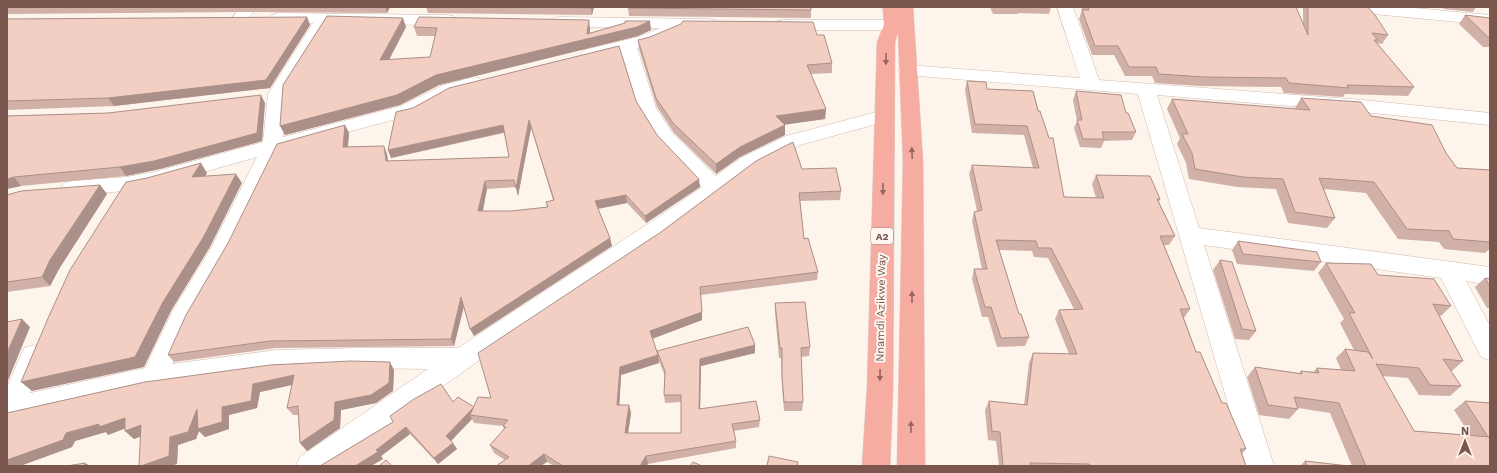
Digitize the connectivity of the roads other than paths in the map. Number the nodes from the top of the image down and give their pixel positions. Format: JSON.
{"nodes":[{"id":1,"x":905,"y":7,"type":"edge"},
{"id":2,"x":1065,"y":7,"type":"edge"},
{"id":3,"x":1352,"y":7,"type":"edge"},
{"id":4,"x":421,"y":13,"type":"edge"},
{"id":5,"x":238,"y":14,"type":"edge"},
{"id":6,"x":892,"y":16,"type":"edge"},
{"id":7,"x":324,"y":19,"type":"junction"},
{"id":8,"x":465,"y":20,"type":"edge"},
{"id":9,"x":1490,"y":20,"type":"edge"},
{"id":10,"x":543,"y":22,"type":"edge"},
{"id":11,"x":683,"y":24,"type":"junction"},
{"id":12,"x":722,"y":24,"type":"edge"},
{"id":13,"x":768,"y":25,"type":"edge"},
{"id":14,"x":628,"y":45,"type":"junction"},
{"id":15,"x":576,"y":58,"type":"edge"},
{"id":16,"x":907,"y":70,"type":"junction"},
{"id":17,"x":486,"y":79,"type":"edge"},
{"id":18,"x":1090,"y":84,"type":"junction"},
{"id":19,"x":1146,"y":89,"type":"junction"},
{"id":20,"x":884,"y":116,"type":"junction"},
{"id":21,"x":1490,"y":118,"type":"edge"},
{"id":22,"x":272,"y":146,"type":"junction"},
{"id":23,"x":126,"y":184,"type":"junction"},
{"id":24,"x":714,"y":188,"type":"junction"},
{"id":25,"x":51,"y":190,"type":"edge"},
{"id":26,"x":113,"y":204,"type":"edge"},
{"id":27,"x":1191,"y":235,"type":"junction"},
{"id":28,"x":1448,"y":270,"type":"junction"},
{"id":29,"x":1490,"y":276,"type":"edge"},
{"id":30,"x":42,"y":332,"type":"edge"},
{"id":31,"x":1490,"y":350,"type":"edge"},
{"id":32,"x":462,"y":359,"type":"junction"},
{"id":33,"x":154,"y":377,"type":"junction"},
{"id":34,"x":9,"y":410,"type":"edge"},
{"id":35,"x":310,"y":466,"type":"edge"},
{"id":36,"x":876,"y":466,"type":"edge"},
{"id":37,"x":911,"y":466,"type":"edge"},
{"id":38,"x":1260,"y":466,"type":"edge"}],
"edges":[{"from":1,"to":16,"type":"highway"},
{"from":2,"to":18,"type":"street"},
{"from":3,"to":9,"type":"street"},
{"from":4,"to":7,"type":"street"},
{"from":4,"to":8,"type":"street"},
{"from":5,"to":7,"type":"street"},
{"from":6,"to":13,"type":"street"},
{"from":6,"to":20,"type":"highway","name":"Nnamdi Azikwe Way","number":"A2","one_way":true},
{"from":7,"to":22,"type":"street"},
{"from":10,"to":11,"type":"street"},
{"from":11,"to":12,"type":"street"},
{"from":11,"to":14,"type":"street"},
{"from":14,"to":15,"type":"street"},
{"from":14,"to":24,"type":"street"},
{"from":16,"to":18,"type":"street"},
{"from":37,"to":16,"type":"highway","one_way":true},
{"from":17,"to":22,"type":"street"},
{"from":18,"to":19,"type":"street"},
{"from":19,"to":21,"type":"street"},
{"from":19,"to":27,"type":"street"},
{"from":20,"to":24,"type":"street"},
{"from":20,"to":36,"type":"highway","name":"Nnamdi Azikwe Way","number":"A2","one_way":true},
{"from":22,"to":23,"type":"street"},
{"from":22,"to":33,"type":"street"},
{"from":23,"to":25,"type":"street"},
{"from":23,"to":26,"type":"street"},
{"from":24,"to":32,"type":"street"},
{"from":27,"to":28,"type":"street"},
{"from":27,"to":38,"type":"street"},
{"from":28,"to":29,"type":"street"},
{"from":28,"to":31,"type":"street"},
{"from":30,"to":34,"type":"street"},
{"from":32,"to":33,"type":"street"},
{"from":32,"to":35,"type":"street"},
{"from":33,"to":34,"type":"street"}]}
